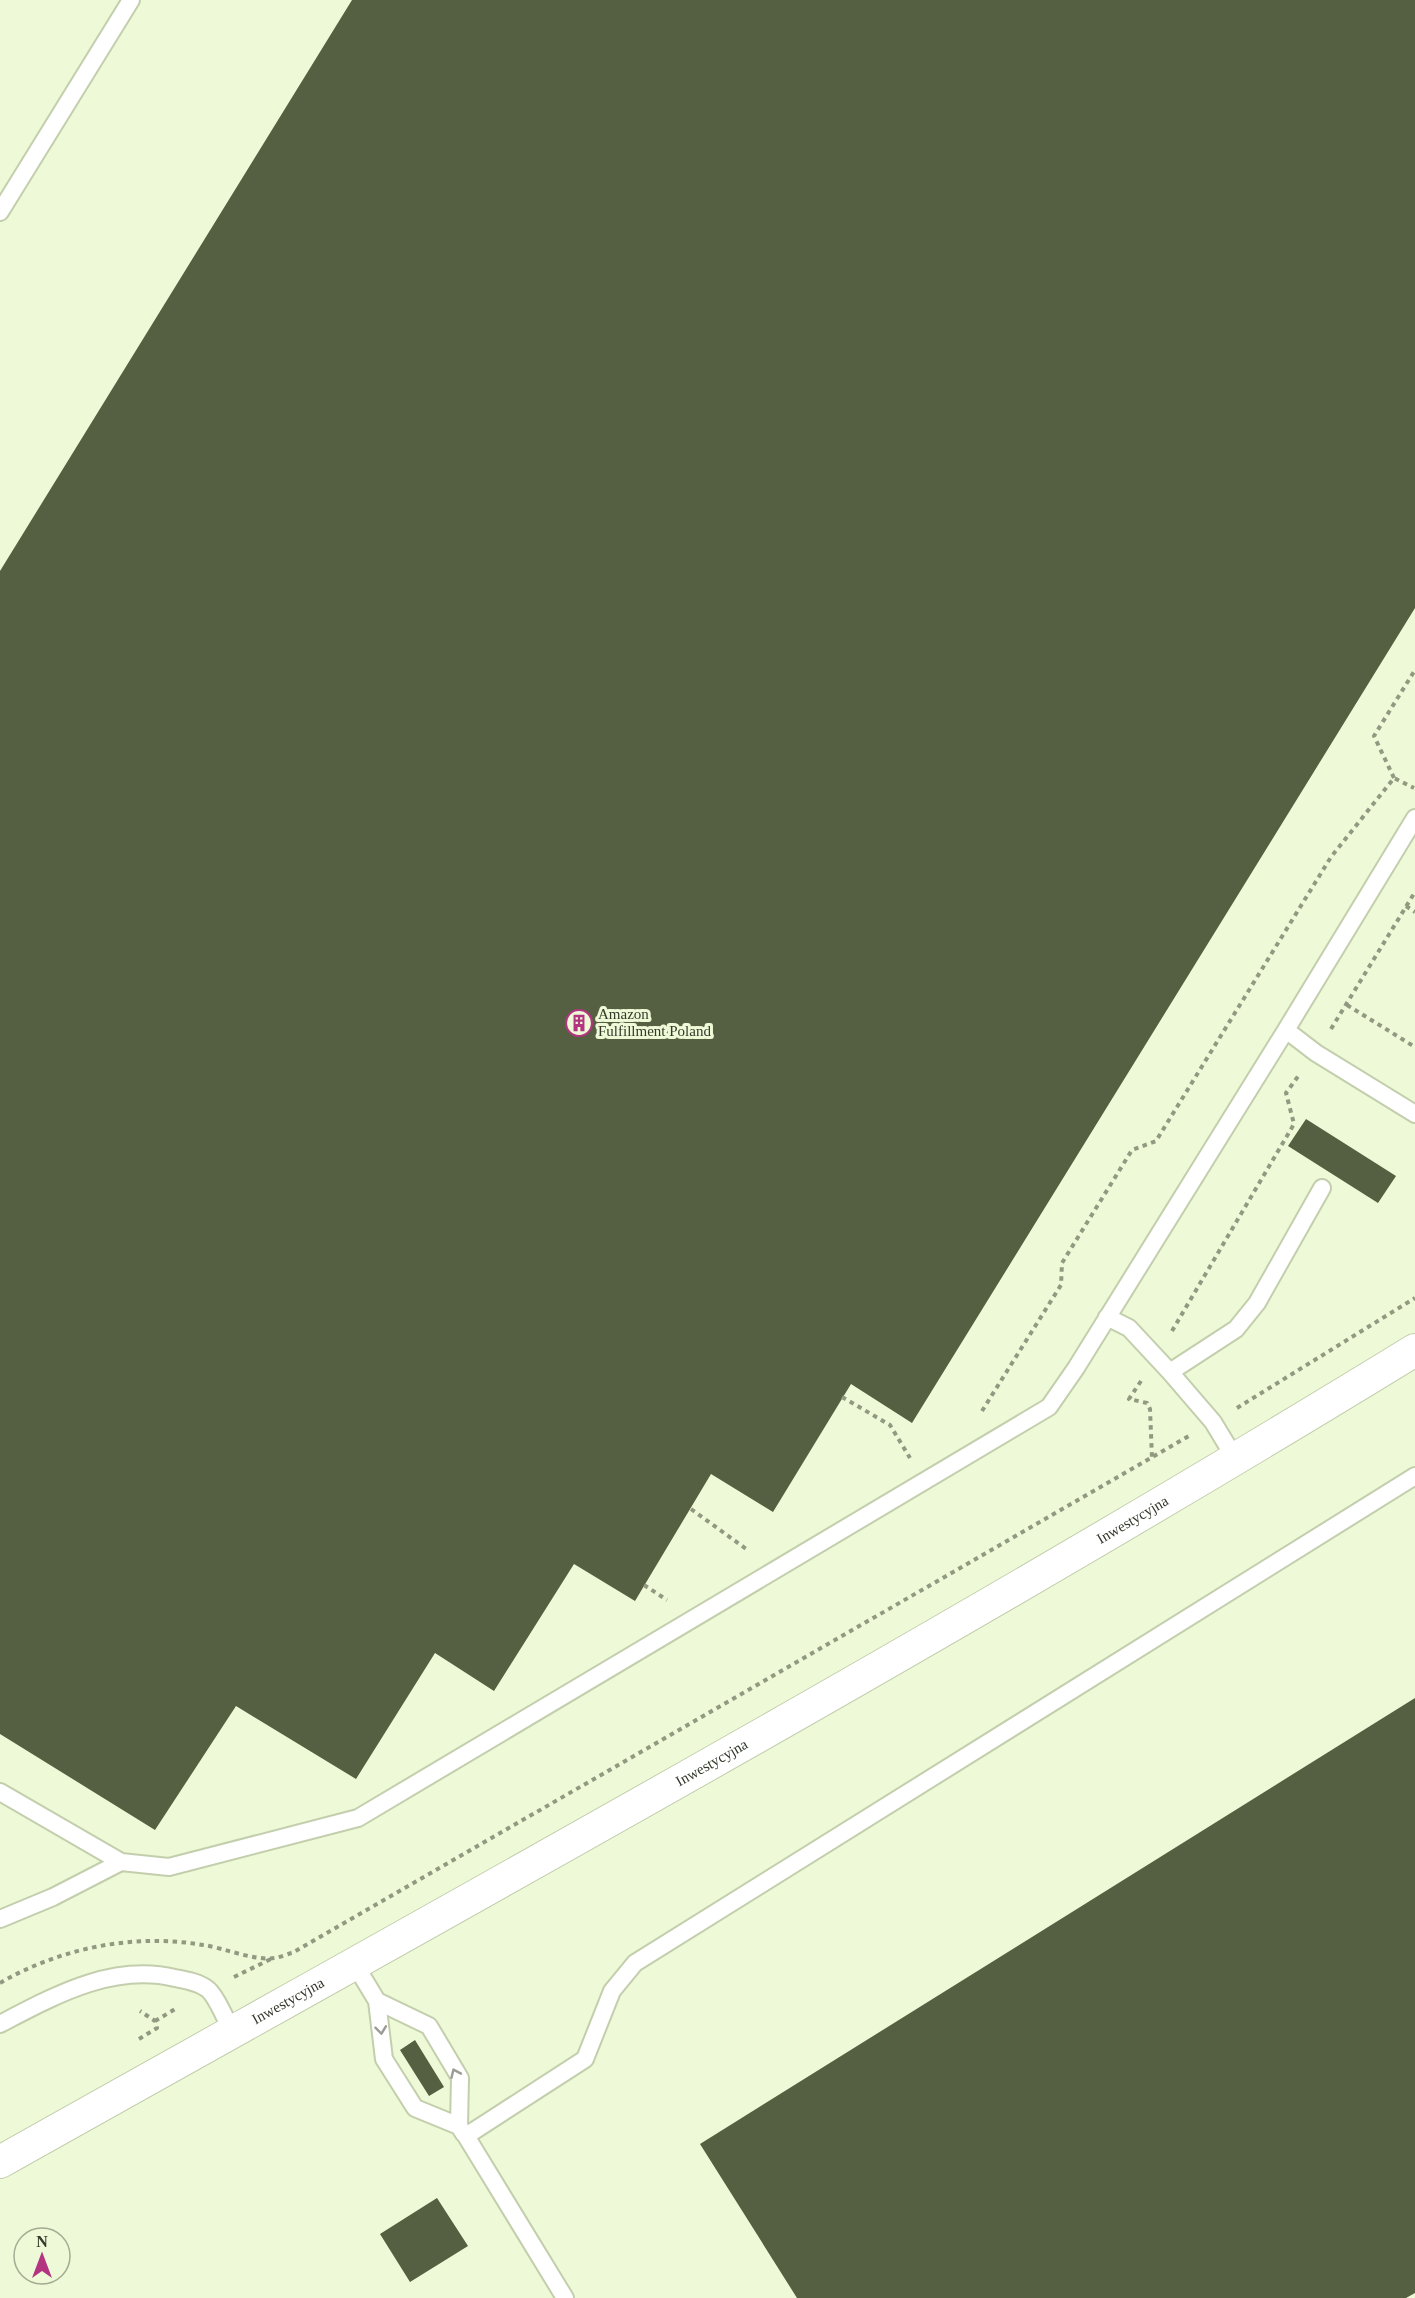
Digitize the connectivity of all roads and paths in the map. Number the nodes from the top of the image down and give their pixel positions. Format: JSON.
{"nodes":[{"id":1,"x":131,"y":0,"type":"edge"},
{"id":2,"x":0,"y":212,"type":"edge"},
{"id":3,"x":1415,"y":670,"type":"edge"},
{"id":4,"x":1394,"y":778,"type":"junction"},
{"id":5,"x":1415,"y":789,"type":"edge"},
{"id":6,"x":1415,"y":818,"type":"edge"},
{"id":7,"x":1415,"y":892,"type":"edge"},
{"id":8,"x":1406,"y":906,"type":"junction"},
{"id":9,"x":1415,"y":912,"type":"edge"},
{"id":10,"x":1347,"y":1005,"type":"junction"},
{"id":11,"x":1286,"y":1030,"type":"junction"},
{"id":12,"x":1415,"y":1047,"type":"edge"},
{"id":13,"x":1316,"y":1053,"type":"junction"},
{"id":14,"x":1415,"y":1114,"type":"edge"},
{"id":15,"x":1322,"y":1188,"type":"dead end"},
{"id":16,"x":1415,"y":1298,"type":"edge"},
{"id":17,"x":1107,"y":1317,"type":"junction"},
{"id":18,"x":1415,"y":1350,"type":"edge"},
{"id":19,"x":1156,"y":1358,"type":"junction"},
{"id":20,"x":1170,"y":1372,"type":"junction"},
{"id":21,"x":843,"y":1397,"type":"dead end"},
{"id":22,"x":980,"y":1415,"type":"dead end"},
{"id":23,"x":1214,"y":1422,"type":"junction"},
{"id":24,"x":920,"y":1454,"type":"dead end"},
{"id":25,"x":1152,"y":1458,"type":"junction"},
{"id":26,"x":910,"y":1459,"type":"junction"},
{"id":27,"x":1236,"y":1460,"type":"junction"},
{"id":28,"x":901,"y":1465,"type":"dead end"},
{"id":29,"x":1415,"y":1476,"type":"edge"},
{"id":30,"x":691,"y":1509,"type":"dead end"},
{"id":31,"x":742,"y":1559,"type":"dead end"},
{"id":32,"x":644,"y":1585,"type":"dead end"},
{"id":33,"x":671,"y":1602,"type":"dead end"},
{"id":34,"x":0,"y":1792,"type":"edge"},
{"id":35,"x":121,"y":1862,"type":"junction"},
{"id":36,"x":0,"y":1919,"type":"edge"},
{"id":37,"x":354,"y":1964,"type":"junction"},
{"id":38,"x":0,"y":1983,"type":"edge"},
{"id":39,"x":377,"y":2001,"type":"junction"},
{"id":40,"x":140,"y":2011,"type":"dead end"},
{"id":41,"x":0,"y":2024,"type":"edge"},
{"id":42,"x":232,"y":2032,"type":"junction"},
{"id":43,"x":138,"y":2040,"type":"dead end"},
{"id":44,"x":462,"y":2131,"type":"junction"},
{"id":45,"x":0,"y":2162,"type":"edge"},
{"id":46,"x":565,"y":2298,"type":"edge"}],
"edges":[{"from":1,"to":2,"type":"lane"},
{"from":3,"to":4,"type":"path"},
{"from":4,"to":5,"type":"path"},
{"from":4,"to":22,"type":"path"},
{"from":6,"to":11,"type":"lane"},
{"from":7,"to":8,"type":"path"},
{"from":8,"to":9,"type":"path"},
{"from":8,"to":10,"type":"path"},
{"from":10,"to":12,"type":"path"},
{"from":10,"to":13,"type":"path"},
{"from":11,"to":13,"type":"lane"},
{"from":11,"to":17,"type":"lane"},
{"from":13,"to":14,"type":"lane"},
{"from":13,"to":19,"type":"path"},
{"from":15,"to":20,"type":"lane"},
{"from":16,"to":23,"type":"path"},
{"from":17,"to":19,"type":"lane"},
{"from":17,"to":35,"type":"lane"},
{"from":18,"to":27,"type":"street","name":"Inwestycyjna"},
{"from":19,"to":20,"type":"lane"},
{"from":19,"to":25,"type":"path"},
{"from":20,"to":23,"type":"lane"},
{"from":21,"to":26,"type":"path"},
{"from":23,"to":25,"type":"path"},
{"from":23,"to":27,"type":"lane"},
{"from":24,"to":26,"type":"path"},
{"from":25,"to":38,"type":"path"},
{"from":26,"to":28,"type":"path"},
{"from":27,"to":37,"type":"street","name":"Inwestycyjna"},
{"from":29,"to":44,"type":"lane"},
{"from":30,"to":31,"type":"path"},
{"from":32,"to":33,"type":"path"},
{"from":34,"to":35,"type":"lane"},
{"from":35,"to":36,"type":"lane"},
{"from":37,"to":39,"type":"lane"},
{"from":37,"to":42,"type":"street","name":"Inwestycyjna"},
{"from":39,"to":44,"type":"lane","one_way":true},
{"from":44,"to":39,"type":"lane","one_way":true},
{"from":40,"to":43,"type":"path"},
{"from":41,"to":42,"type":"lane"},
{"from":42,"to":45,"type":"street","name":"Inwestycyjna"},
{"from":44,"to":46,"type":"lane"}]}
